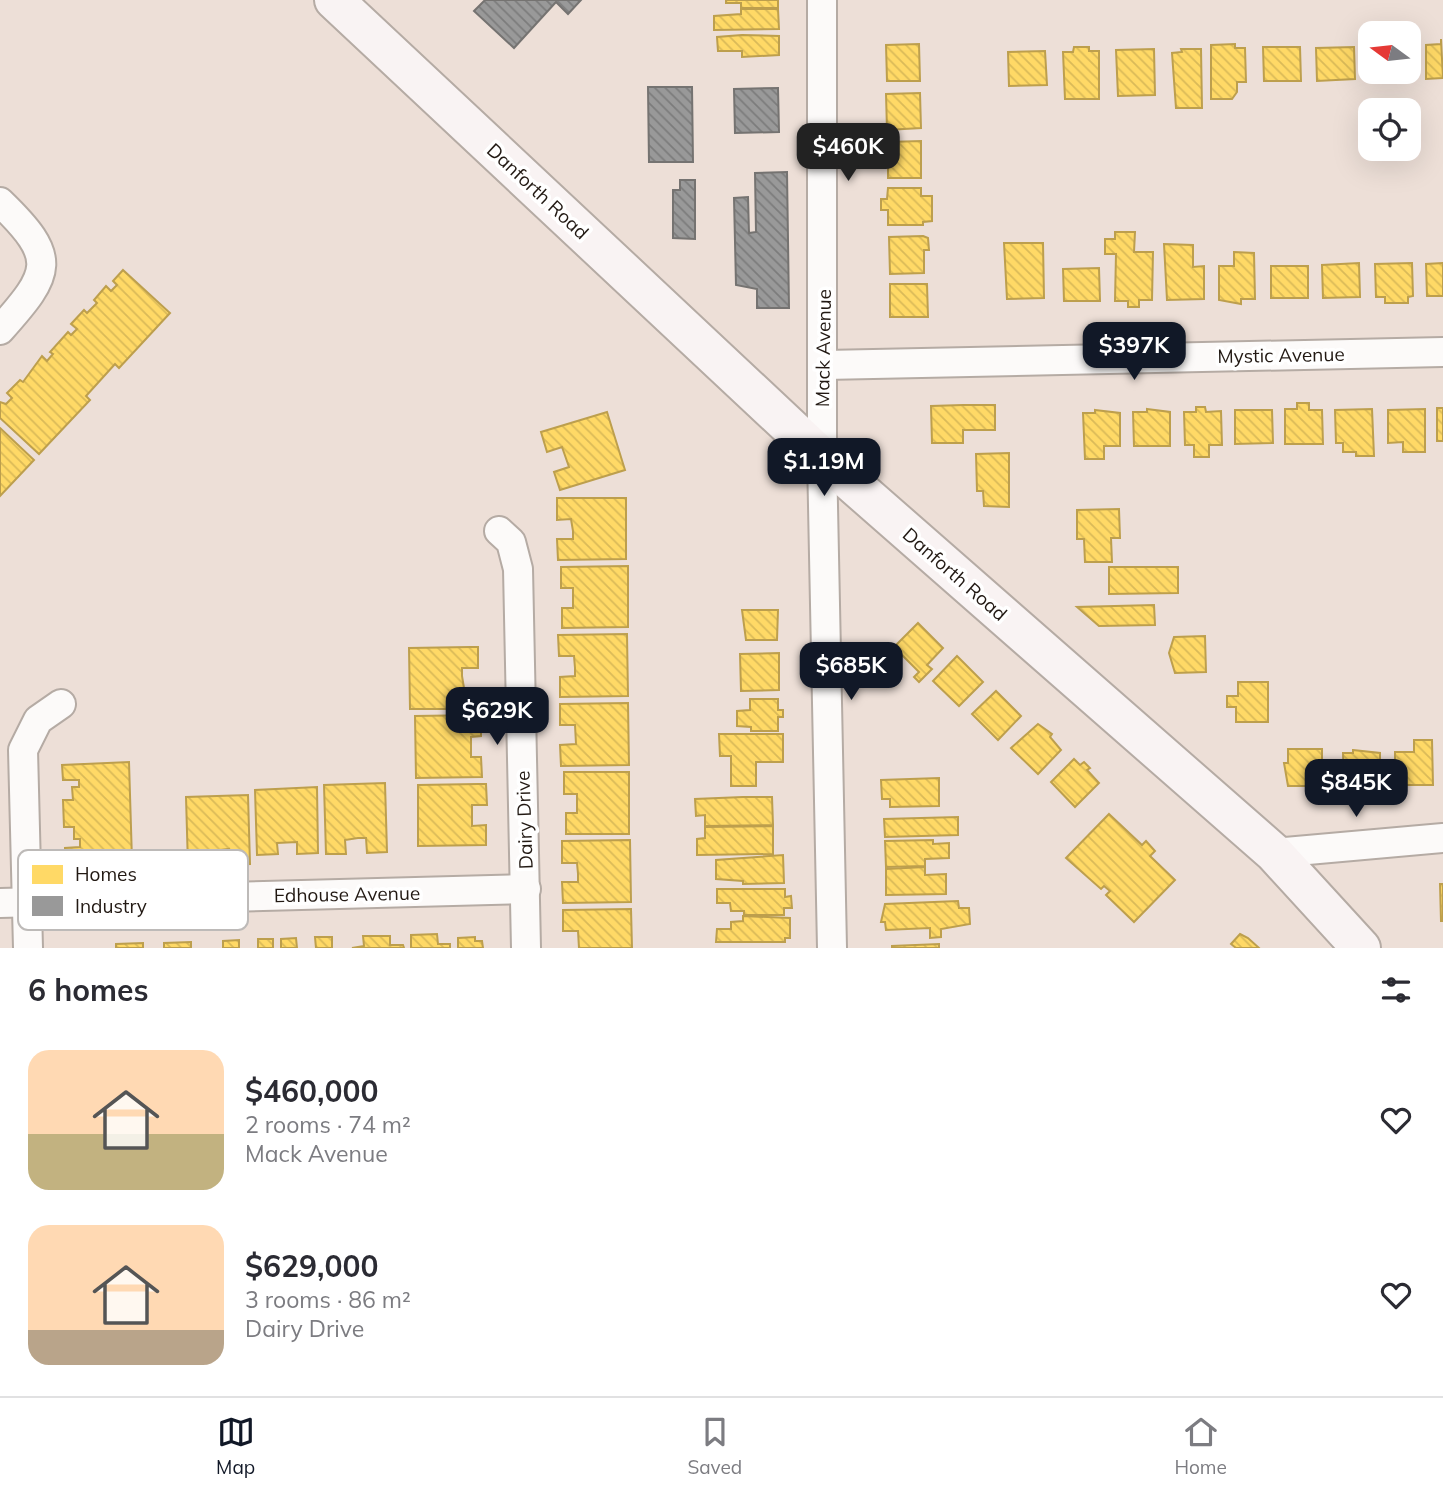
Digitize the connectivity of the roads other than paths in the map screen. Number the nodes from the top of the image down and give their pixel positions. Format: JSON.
{"nodes":[{"id":1,"x":334,"y":0,"type":"edge"},
{"id":2,"x":822,"y":0,"type":"edge"},
{"id":3,"x":0,"y":202,"type":"edge"},
{"id":4,"x":0,"y":330,"type":"edge"},
{"id":5,"x":1443,"y":352,"type":"edge"},
{"id":6,"x":825,"y":365,"type":"junction"},
{"id":7,"x":822,"y":457,"type":"junction"},
{"id":8,"x":499,"y":531,"type":"dead end"},
{"id":9,"x":61,"y":704,"type":"dead end"},
{"id":10,"x":1443,"y":838,"type":"edge"},
{"id":11,"x":1273,"y":853,"type":"junction"},
{"id":12,"x":526,"y":889,"type":"junction"},
{"id":13,"x":248,"y":896,"type":"edge"},
{"id":14,"x":13,"y":902,"type":"edge"},
{"id":15,"x":22,"y":930,"type":"edge"},
{"id":16,"x":28,"y":948,"type":"edge"},
{"id":17,"x":526,"y":948,"type":"edge"},
{"id":18,"x":832,"y":948,"type":"edge"},
{"id":19,"x":1361,"y":948,"type":"edge"}],
"edges":[{"from":1,"to":7,"type":"main road","name":"Danforth Road"},
{"from":2,"to":6,"type":"street","name":"Mack Avenue"},
{"from":3,"to":4,"type":"street"},
{"from":5,"to":6,"type":"street","name":"Mystic Avenue"},
{"from":6,"to":7,"type":"street","name":"Mack Avenue"},
{"from":7,"to":11,"type":"main road","name":"Danforth Road"},
{"from":7,"to":18,"type":"street","name":"Mack Avenue"},
{"from":8,"to":12,"type":"street","name":"Dairy Drive"},
{"from":9,"to":14,"type":"street"},
{"from":10,"to":11,"type":"street"},
{"from":11,"to":19,"type":"main road","name":"Danforth Road"},
{"from":12,"to":13,"type":"street","name":"Edhouse Avenue"},
{"from":12,"to":17,"type":"street","name":"Dairy Drive"},
{"from":15,"to":16,"type":"street"}]}
